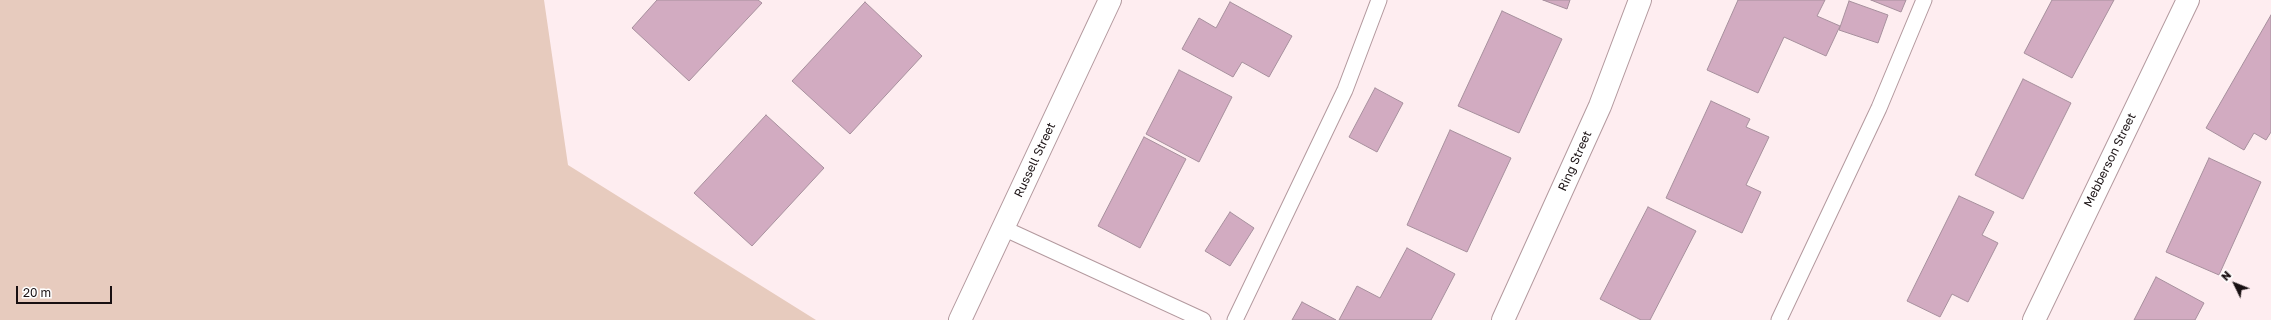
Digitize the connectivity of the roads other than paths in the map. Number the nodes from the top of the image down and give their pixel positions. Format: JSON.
{"nodes":[{"id":1,"x":1110,"y":0,"type":"edge"},
{"id":2,"x":1379,"y":0,"type":"edge"},
{"id":3,"x":1640,"y":0,"type":"edge"},
{"id":4,"x":1924,"y":0,"type":"edge"},
{"id":5,"x":2188,"y":0,"type":"edge"},
{"id":6,"x":1003,"y":228,"type":"junction"},
{"id":7,"x":960,"y":320,"type":"edge"},
{"id":8,"x":1203,"y":320,"type":"edge"},
{"id":9,"x":1235,"y":320,"type":"edge"},
{"id":10,"x":1504,"y":320,"type":"edge"},
{"id":11,"x":1779,"y":320,"type":"edge"},
{"id":12,"x":2034,"y":320,"type":"edge"}],
"edges":[{"from":1,"to":6,"type":"street","name":"Russell Street"},
{"from":2,"to":9,"type":"lane"},
{"from":3,"to":10,"type":"street","name":"Ring Street"},
{"from":4,"to":11,"type":"lane"},
{"from":5,"to":12,"type":"street","name":"Mebberson Street"},
{"from":6,"to":7,"type":"street","name":"Russell Street"},
{"from":6,"to":8,"type":"lane"}]}
